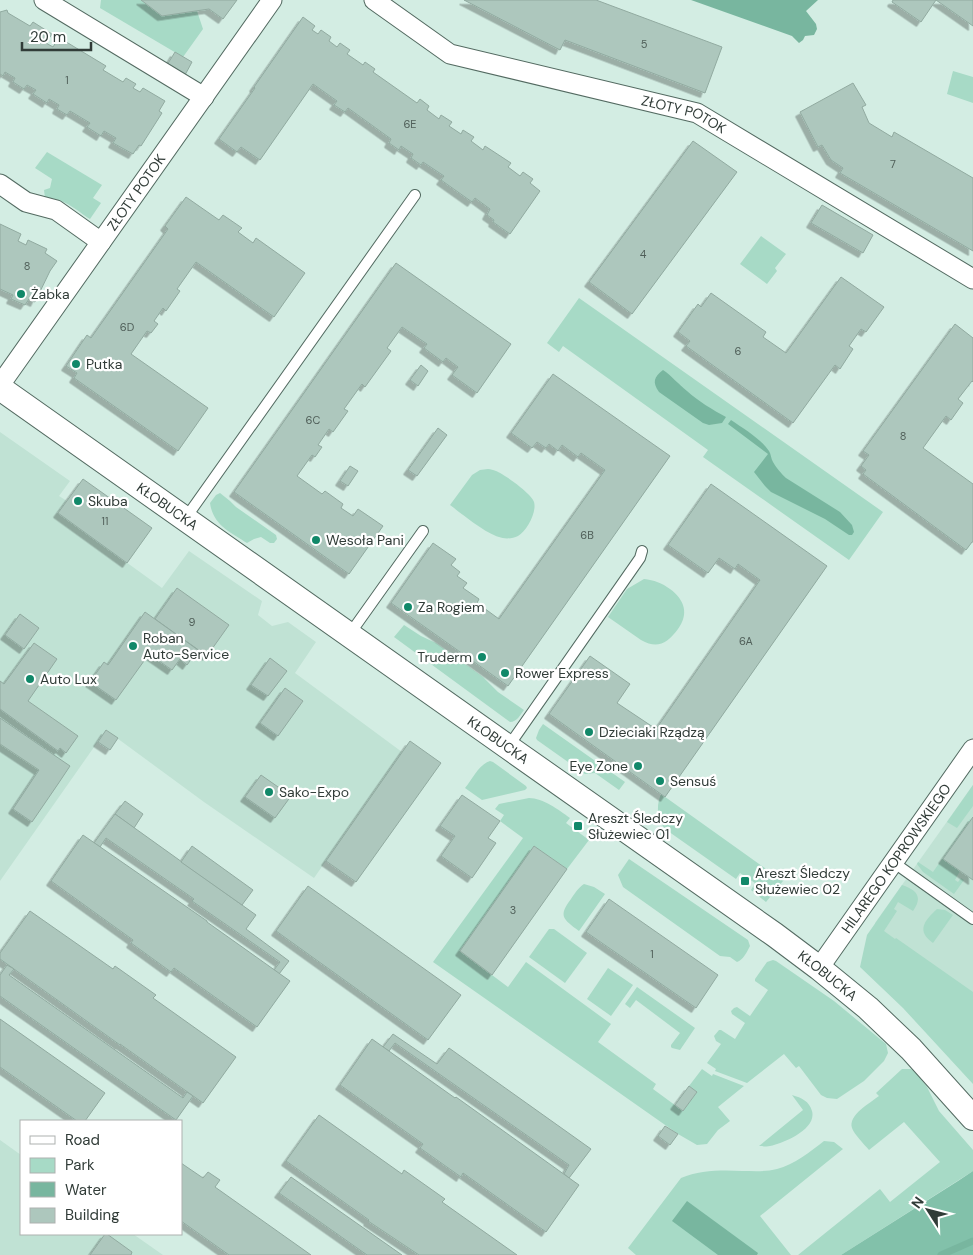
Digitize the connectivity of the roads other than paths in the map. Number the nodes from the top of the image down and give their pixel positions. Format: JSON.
{"nodes":[{"id":1,"x":44,"y":0,"type":"edge"},
{"id":2,"x":272,"y":0,"type":"edge"},
{"id":3,"x":374,"y":0,"type":"edge"},
{"id":4,"x":204,"y":97,"type":"junction"},
{"id":5,"x":0,"y":184,"type":"edge"},
{"id":6,"x":415,"y":195,"type":"dead end"},
{"id":7,"x":102,"y":242,"type":"junction"},
{"id":8,"x":973,"y":279,"type":"edge"},
{"id":9,"x":0,"y":387,"type":"edge"},
{"id":10,"x":185,"y":519,"type":"junction"},
{"id":11,"x":423,"y":531,"type":"dead end"},
{"id":12,"x":642,"y":551,"type":"dead end"},
{"id":13,"x":349,"y":635,"type":"junction"},
{"id":14,"x":508,"y":747,"type":"junction"},
{"id":15,"x":973,"y":749,"type":"edge"},
{"id":16,"x":893,"y":862,"type":"junction"},
{"id":17,"x":973,"y":919,"type":"edge"},
{"id":18,"x":819,"y":968,"type":"junction"},
{"id":19,"x":973,"y":1118,"type":"edge"}],
"edges":[{"from":1,"to":4,"type":"street"},
{"from":2,"to":4,"type":"street","name":"ZŁOTY POTOK"},
{"from":3,"to":8,"type":"street","name":"ZŁOTY POTOK"},
{"from":4,"to":7,"type":"street","name":"ZŁOTY POTOK"},
{"from":5,"to":7,"type":"street"},
{"from":6,"to":10,"type":"lane"},
{"from":7,"to":9,"type":"street","name":"ZŁOTY POTOK"},
{"from":9,"to":10,"type":"street","name":"KŁOBUCKA"},
{"from":10,"to":13,"type":"street","name":"KŁOBUCKA"},
{"from":11,"to":13,"type":"lane"},
{"from":12,"to":14,"type":"lane"},
{"from":13,"to":14,"type":"street","name":"KŁOBUCKA"},
{"from":14,"to":18,"type":"street","name":"KŁOBUCKA"},
{"from":15,"to":16,"type":"street","name":"HILAREGO KOPROWSKIEGO"},
{"from":16,"to":17,"type":"lane"},
{"from":16,"to":18,"type":"street","name":"HILAREGO KOPROWSKIEGO"},
{"from":18,"to":19,"type":"street","name":"KŁOBUCKA"}]}
